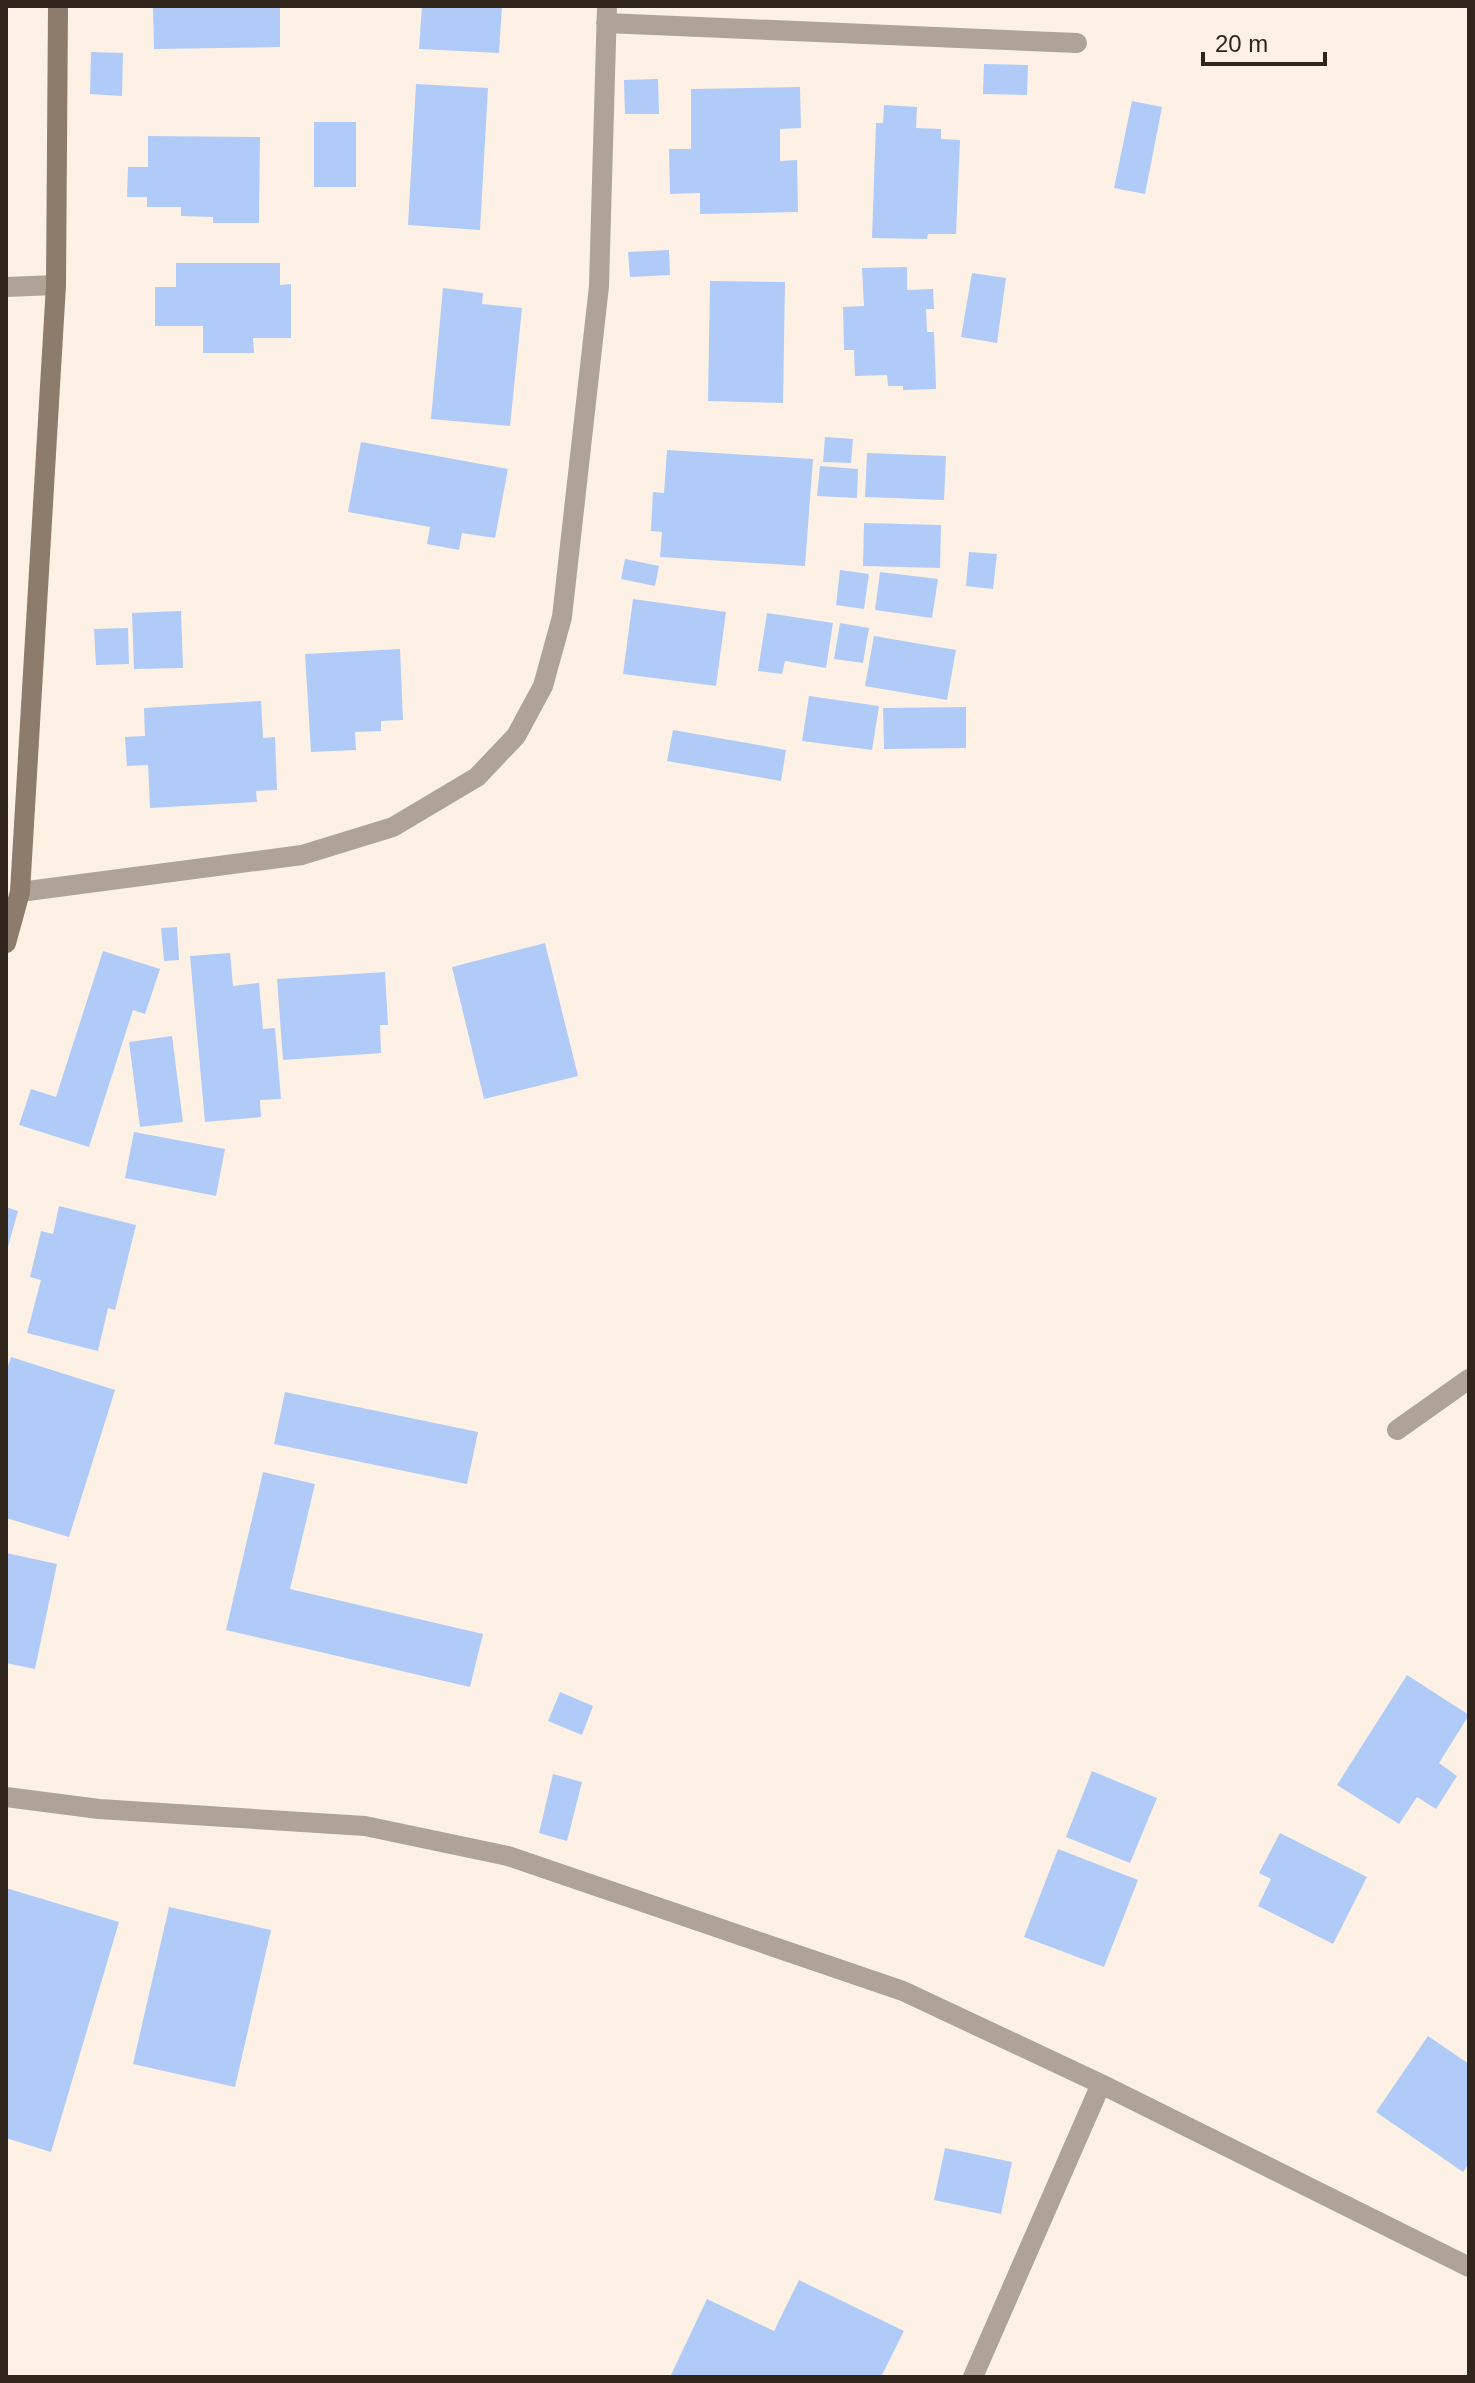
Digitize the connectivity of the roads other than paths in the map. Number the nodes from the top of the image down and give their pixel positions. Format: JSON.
{"nodes":[{"id":1,"x":58,"y":6,"type":"edge"},
{"id":2,"x":606,"y":14,"type":"edge"},
{"id":3,"x":1077,"y":43,"type":"dead end"},
{"id":4,"x":56,"y":285,"type":"junction"},
{"id":5,"x":6,"y":287,"type":"edge"},
{"id":6,"x":20,"y":892,"type":"junction"},
{"id":7,"x":6,"y":943,"type":"edge"},
{"id":8,"x":1469,"y":1379,"type":"edge"},
{"id":9,"x":1397,"y":1430,"type":"dead end"},
{"id":10,"x":6,"y":1797,"type":"edge"},
{"id":11,"x":1101,"y":2084,"type":"junction"},
{"id":12,"x":1469,"y":2267,"type":"edge"},
{"id":13,"x":973,"y":2377,"type":"edge"}],
"edges":[{"from":1,"to":4,"type":"street"},
{"from":2,"to":3,"type":"street"},
{"from":2,"to":6,"type":"street"},
{"from":4,"to":5,"type":"street"},
{"from":4,"to":6,"type":"street"},
{"from":6,"to":7,"type":"street"},
{"from":8,"to":9,"type":"street"},
{"from":10,"to":11,"type":"street"},
{"from":11,"to":12,"type":"street"},
{"from":11,"to":13,"type":"street"}]}
